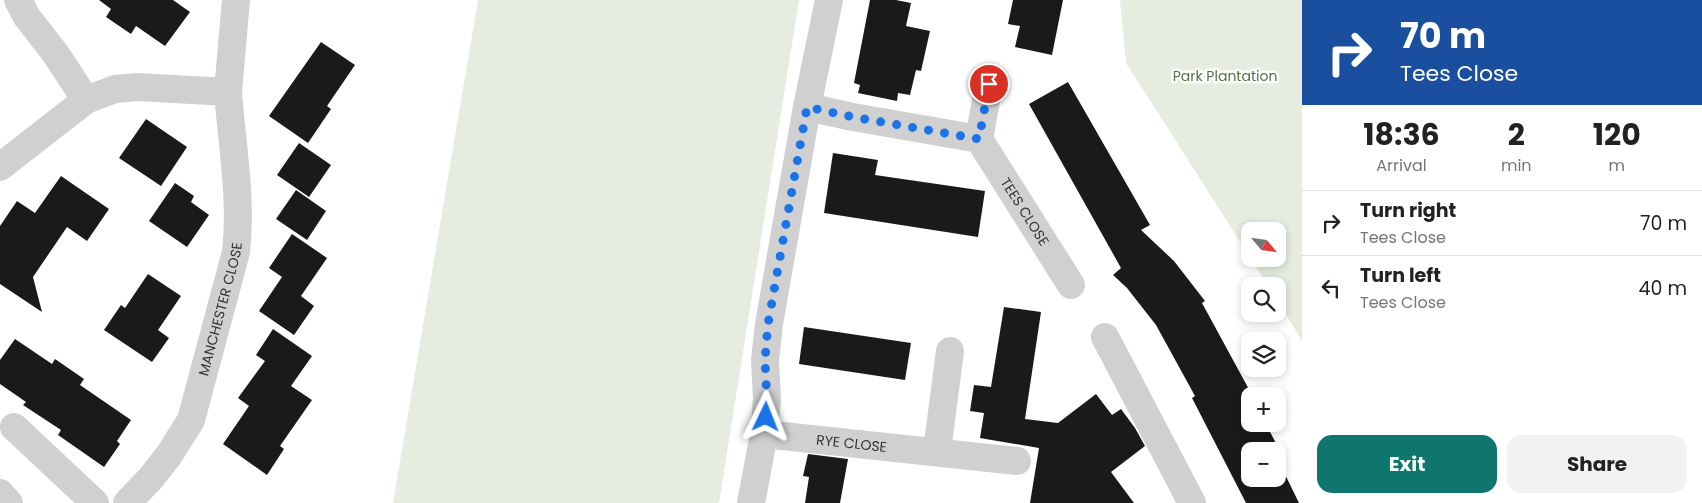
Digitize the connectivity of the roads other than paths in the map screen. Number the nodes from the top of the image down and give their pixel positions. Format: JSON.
{"nodes":[{"id":1,"x":18,"y":0,"type":"edge"},
{"id":2,"x":236,"y":0,"type":"edge"},
{"id":3,"x":829,"y":0,"type":"edge"},
{"id":4,"x":989,"y":84,"type":"dead end"},
{"id":5,"x":228,"y":92,"type":"junction"},
{"id":6,"x":86,"y":100,"type":"junction"},
{"id":7,"x":807,"y":107,"type":"junction"},
{"id":8,"x":979,"y":139,"type":"junction"},
{"id":9,"x":0,"y":167,"type":"edge"},
{"id":10,"x":1071,"y":285,"type":"dead end"},
{"id":11,"x":1105,"y":337,"type":"dead end"},
{"id":12,"x":950,"y":351,"type":"dead end"},
{"id":13,"x":14,"y":427,"type":"dead end"},
{"id":14,"x":764,"y":434,"type":"junction"},
{"id":15,"x":937,"y":451,"type":"junction"},
{"id":16,"x":1016,"y":461,"type":"dead end"},
{"id":17,"x":0,"y":493,"type":"edge"},
{"id":18,"x":9,"y":503,"type":"edge"},
{"id":19,"x":95,"y":503,"type":"edge"},
{"id":20,"x":127,"y":503,"type":"edge"},
{"id":21,"x":751,"y":503,"type":"edge"},
{"id":22,"x":1192,"y":503,"type":"edge"}],
"edges":[{"from":1,"to":6,"type":"street"},
{"from":2,"to":5,"type":"street","name":"MANCHESTER CLOSE"},
{"from":3,"to":7,"type":"street"},
{"from":4,"to":8,"type":"street"},
{"from":5,"to":6,"type":"street"},
{"from":5,"to":20,"type":"street","name":"MANCHESTER CLOSE"},
{"from":6,"to":9,"type":"street"},
{"from":7,"to":8,"type":"street"},
{"from":7,"to":14,"type":"street"},
{"from":8,"to":10,"type":"street","name":"TEES CLOSE"},
{"from":11,"to":22,"type":"street"},
{"from":12,"to":15,"type":"street"},
{"from":13,"to":19,"type":"street"},
{"from":14,"to":15,"type":"street","name":"RYE CLOSE"},
{"from":14,"to":21,"type":"street"},
{"from":15,"to":16,"type":"street","name":"RYE CLOSE"},
{"from":17,"to":18,"type":"street"}]}
